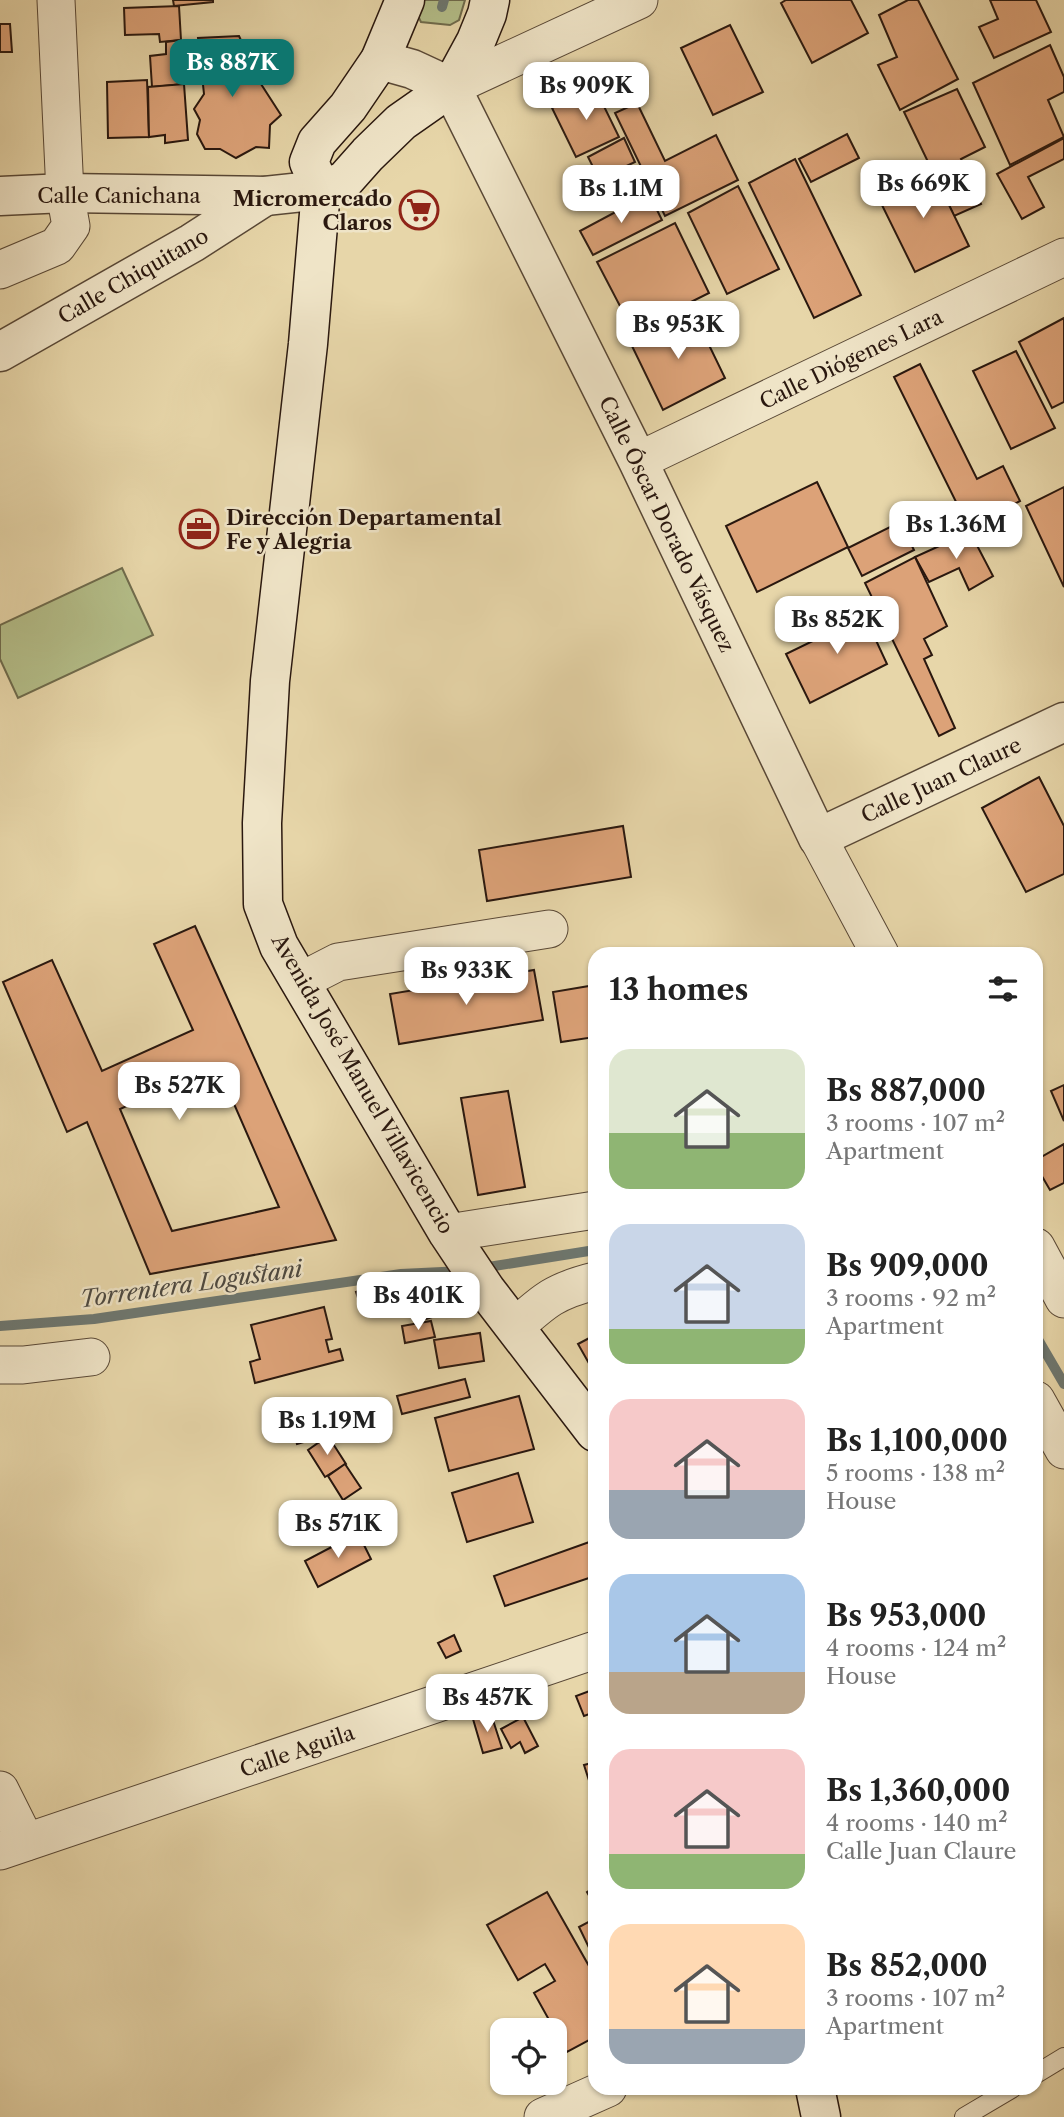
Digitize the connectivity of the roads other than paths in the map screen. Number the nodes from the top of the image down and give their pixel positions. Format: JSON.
{"nodes":[{"id":1,"x":56,"y":0,"type":"edge"},
{"id":2,"x":405,"y":0,"type":"edge"},
{"id":3,"x":490,"y":0,"type":"edge"},
{"id":4,"x":639,"y":0,"type":"edge"},
{"id":5,"x":380,"y":60,"type":"junction"},
{"id":6,"x":451,"y":86,"type":"junction"},
{"id":7,"x":321,"y":190,"type":"junction"},
{"id":8,"x":65,"y":193,"type":"junction"},
{"id":9,"x":0,"y":196,"type":"edge"},
{"id":10,"x":265,"y":196,"type":"junction"},
{"id":11,"x":1064,"y":257,"type":"edge"},
{"id":12,"x":0,"y":270,"type":"edge"},
{"id":13,"x":0,"y":352,"type":"edge"},
{"id":14,"x":638,"y":461,"type":"junction"},
{"id":15,"x":1064,"y":722,"type":"edge"},
{"id":16,"x":818,"y":838,"type":"junction"},
{"id":17,"x":549,"y":929,"type":"dead end"},
{"id":18,"x":876,"y":947,"type":"edge"},
{"id":19,"x":300,"y":981,"type":"junction"},
{"id":20,"x":588,"y":1212,"type":"edge"},
{"id":21,"x":455,"y":1244,"type":"junction"},
{"id":22,"x":1043,"y":1260,"type":"edge"},
{"id":23,"x":588,"y":1283,"type":"edge"},
{"id":24,"x":1064,"y":1299,"type":"edge"},
{"id":25,"x":515,"y":1327,"type":"junction"},
{"id":26,"x":91,"y":1357,"type":"dead end"},
{"id":27,"x":0,"y":1365,"type":"edge"},
{"id":28,"x":1043,"y":1412,"type":"edge"},
{"id":29,"x":588,"y":1423,"type":"edge"},
{"id":30,"x":1064,"y":1450,"type":"edge"},
{"id":31,"x":588,"y":1652,"type":"edge"},
{"id":32,"x":0,"y":1790,"type":"edge"},
{"id":33,"x":13,"y":1847,"type":"edge"},
{"id":34,"x":1064,"y":2057,"type":"edge"},
{"id":35,"x":1043,"y":2070,"type":"edge"},
{"id":36,"x":592,"y":2095,"type":"edge"},
{"id":37,"x":816,"y":2095,"type":"edge"},
{"id":38,"x":1001,"y":2095,"type":"edge"},
{"id":39,"x":543,"y":2117,"type":"edge"},
{"id":40,"x":821,"y":2117,"type":"edge"},
{"id":41,"x":964,"y":2117,"type":"edge"}],
"edges":[{"from":1,"to":8,"type":"street"},
{"from":2,"to":5,"type":"main road","name":"Avenida José Manuel Villavicencio"},
{"from":3,"to":6,"type":"main road"},
{"from":4,"to":6,"type":"street"},
{"from":5,"to":6,"type":"main road"},
{"from":5,"to":7,"type":"main road","name":"Avenida José Manuel Villavicencio"},
{"from":6,"to":7,"type":"main road"},
{"from":6,"to":14,"type":"main road","name":"Calle Óscar Dorado Vásquez"},
{"from":7,"to":10,"type":"main road","name":"Calle Canichana"},
{"from":7,"to":19,"type":"main road","name":"Avenida José Manuel Villavicencio"},
{"from":8,"to":9,"type":"main road","name":"Calle Canichana"},
{"from":8,"to":10,"type":"main road","name":"Calle Canichana"},
{"from":8,"to":12,"type":"street"},
{"from":10,"to":13,"type":"main road","name":"Calle Chiquitano"},
{"from":11,"to":14,"type":"street","name":"Calle Diógenes Lara"},
{"from":14,"to":16,"type":"main road","name":"Calle Óscar Dorado Vásquez"},
{"from":15,"to":16,"type":"main road","name":"Calle Juan Claure"},
{"from":16,"to":18,"type":"street","name":"Calle Óscar Dorado Vásquez"},
{"from":17,"to":19,"type":"street"},
{"from":19,"to":21,"type":"main road","name":"Avenida José Manuel Villavicencio"},
{"from":20,"to":21,"type":"street"},
{"from":21,"to":25,"type":"main road","name":"Avenida José Manuel Villavicencio"},
{"from":22,"to":24,"type":"street"},
{"from":23,"to":25,"type":"street"},
{"from":25,"to":29,"type":"main road","name":"Avenida José Manuel Villavicencio"},
{"from":26,"to":27,"type":"street"},
{"from":28,"to":30,"type":"street"},
{"from":31,"to":33,"type":"street","name":"Calle Aguila"},
{"from":32,"to":33,"type":"street"},
{"from":34,"to":35,"type":"lane"},
{"from":36,"to":39,"type":"street"},
{"from":37,"to":40,"type":"main road"},
{"from":38,"to":41,"type":"lane"}]}
